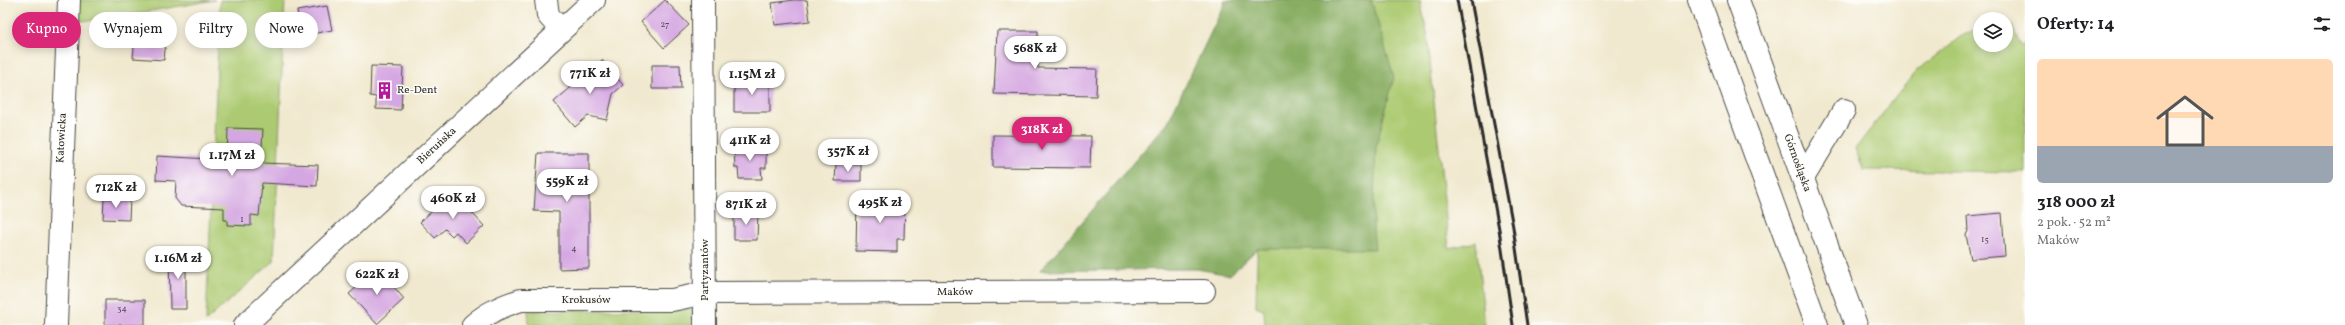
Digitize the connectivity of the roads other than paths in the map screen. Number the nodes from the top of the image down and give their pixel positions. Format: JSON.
{"nodes":[{"id":1,"x":69,"y":0,"type":"edge"},
{"id":2,"x":546,"y":0,"type":"edge"},
{"id":3,"x":594,"y":0,"type":"edge"},
{"id":4,"x":703,"y":0,"type":"edge"},
{"id":5,"x":1699,"y":0,"type":"edge"},
{"id":6,"x":1738,"y":0,"type":"edge"},
{"id":7,"x":561,"y":30,"type":"junction"},
{"id":8,"x":1844,"y":110,"type":"dead end"},
{"id":9,"x":1803,"y":178,"type":"junction"},
{"id":10,"x":1204,"y":291,"type":"dead end"},
{"id":11,"x":705,"y":293,"type":"junction"},
{"id":12,"x":56,"y":325,"type":"edge"},
{"id":13,"x":245,"y":325,"type":"edge"},
{"id":14,"x":473,"y":325,"type":"edge"},
{"id":15,"x":705,"y":325,"type":"edge"},
{"id":16,"x":1817,"y":325,"type":"edge"},
{"id":17,"x":1856,"y":325,"type":"edge"}],
"edges":[{"from":1,"to":12,"type":"street","name":"Katowicka"},
{"from":2,"to":7,"type":"street"},
{"from":3,"to":7,"type":"street","name":"Bieruńska"},
{"from":4,"to":11,"type":"street","name":"Partyzantów"},
{"from":5,"to":16,"type":"street"},
{"from":6,"to":9,"type":"street","name":"Górnośląska"},
{"from":7,"to":13,"type":"street","name":"Bieruńska"},
{"from":8,"to":9,"type":"street"},
{"from":9,"to":17,"type":"street","name":"Górnośląska"},
{"from":10,"to":11,"type":"street","name":"Maków"},
{"from":11,"to":14,"type":"street","name":"Krokusów"},
{"from":11,"to":15,"type":"street","name":"Partyzantów"}]}
